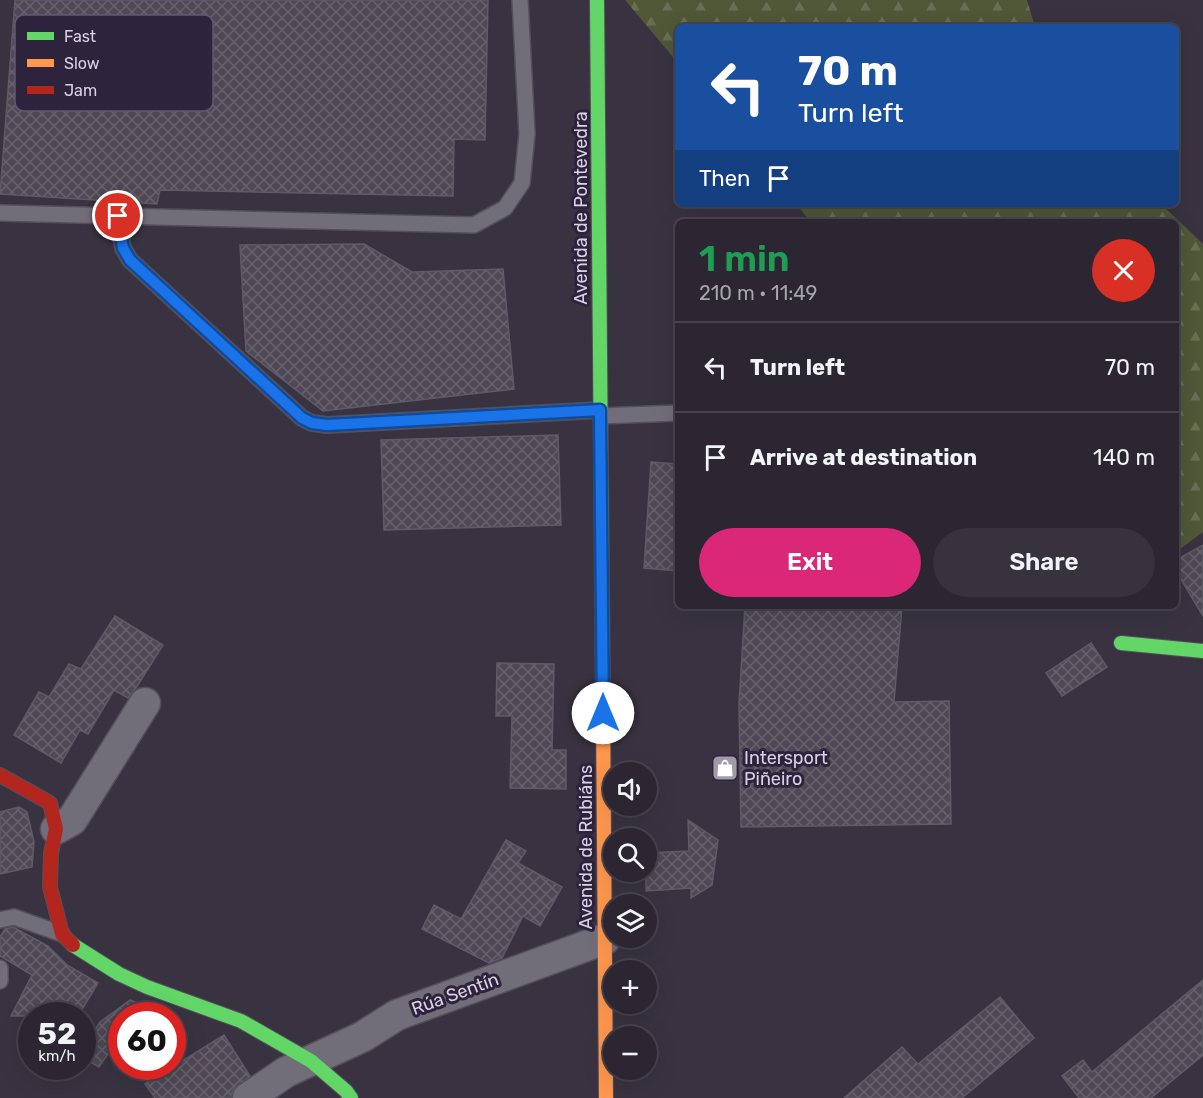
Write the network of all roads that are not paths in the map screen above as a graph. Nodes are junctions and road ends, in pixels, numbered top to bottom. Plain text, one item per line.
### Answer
1 (520, 0) edge
2 (597, 0) edge
3 (0, 213) edge
4 (118, 216) junction
5 (600, 413) junction
6 (675, 413) edge
7 (1121, 643) dead end
8 (1203, 651) edge
9 (145, 703) dead end
10 (0, 775) edge
11 (56, 829) junction
12 (605, 894) edge
13 (0, 920) edge
14 (62, 934) junction
15 (603, 940) edge
16 (605, 948) edge
17 (0, 968) edge
18 (0, 981) edge
19 (311, 1061) junction
20 (248, 1098) edge
21 (351, 1098) edge
22 (606, 1098) edge

1 - 4 lane
2 - 5 main road, Avenida de Pontevedra
3 - 4 lane
4 - 5 lane
5 - 6 lane
5 - 12 main road, Avenida de Rubiáns
7 - 8 main road
9 - 11 street
10 - 11 main road
11 - 14 main road
13 - 14 lane
14 - 19 main road
15 - 19 street, Rúa Sentín
16 - 22 main road, Avenida de Rubiáns
17 - 18 lane
19 - 20 street, Rúa Sentín
19 - 21 main road

